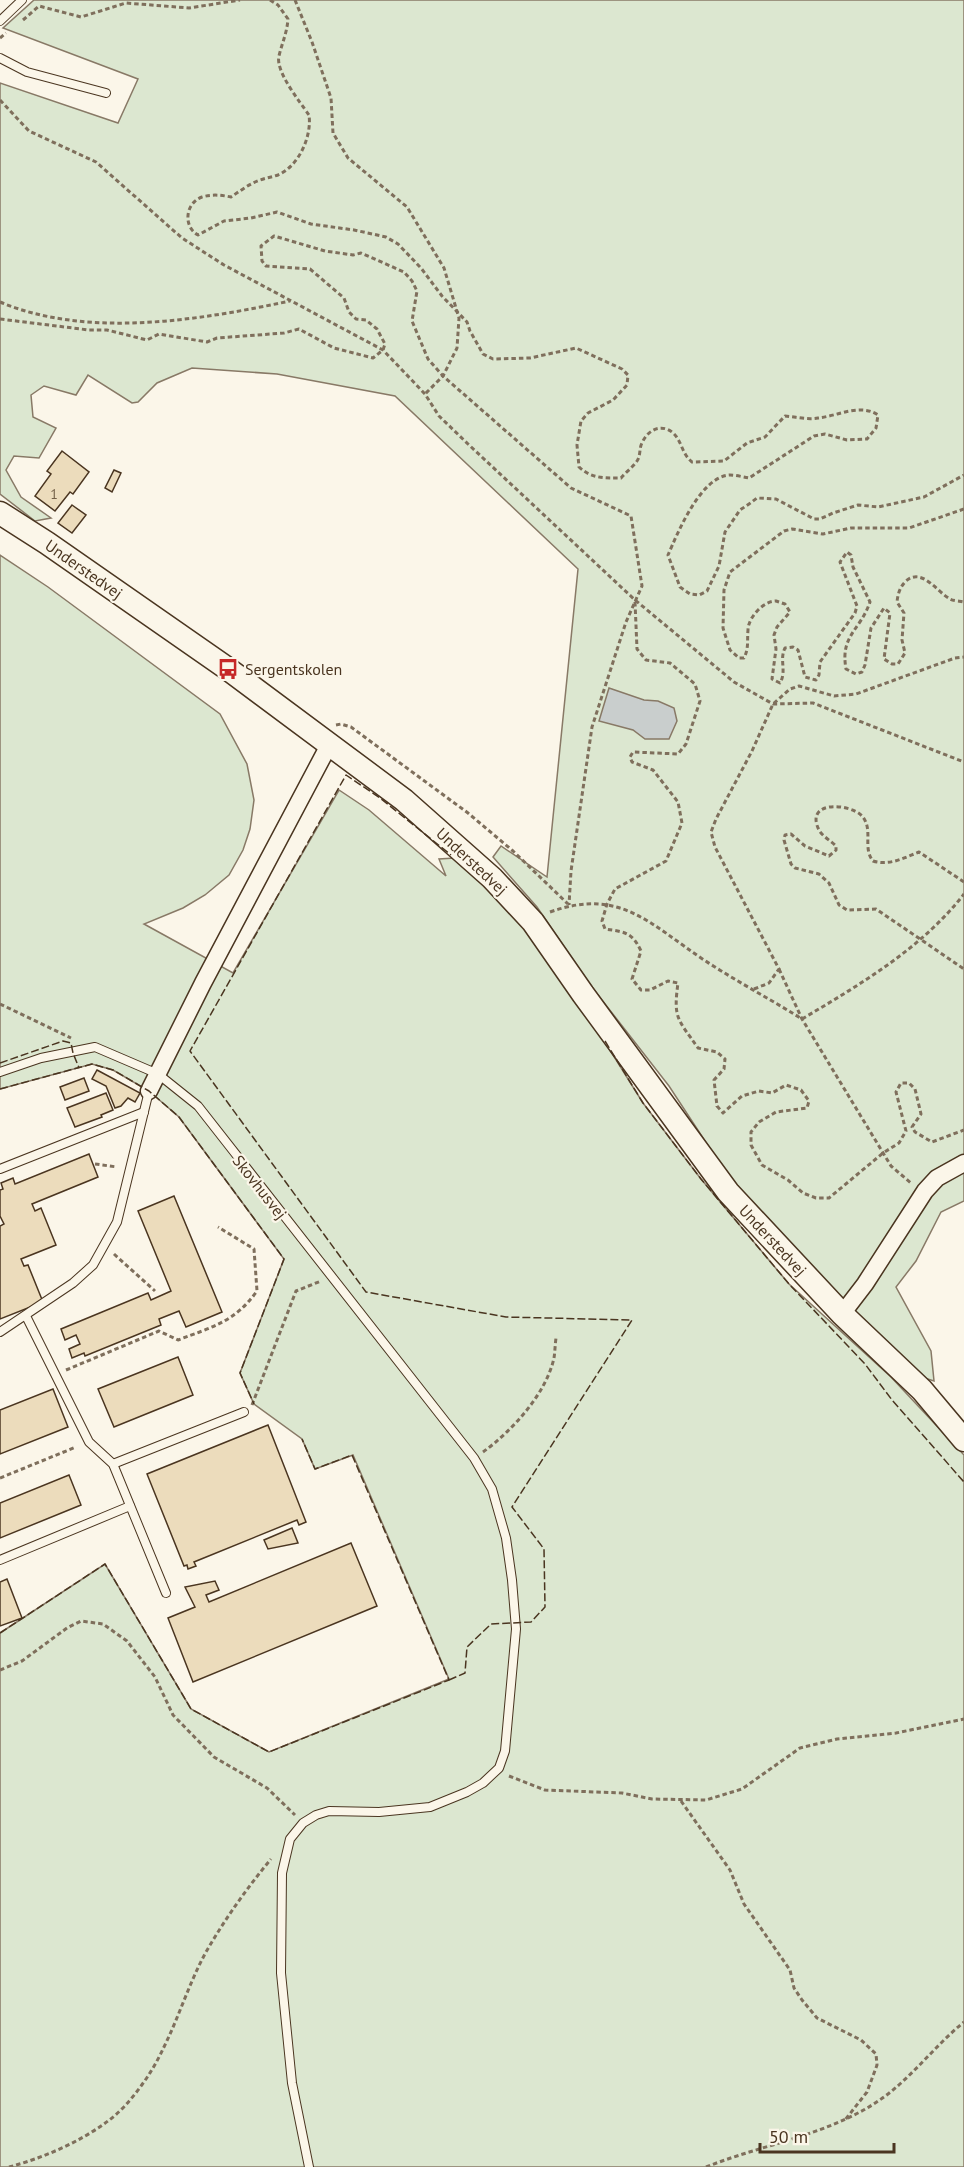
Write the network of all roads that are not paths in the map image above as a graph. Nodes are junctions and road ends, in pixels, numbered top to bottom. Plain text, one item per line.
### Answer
1 (22, 0) edge
2 (0, 21) edge
3 (0, 58) edge
4 (106, 93) dead end
5 (0, 513) edge
6 (320, 739) junction
7 (0, 1072) edge
8 (158, 1074) junction
9 (149, 1091) joint
10 (144, 1112) junction
11 (964, 1163) edge
12 (0, 1168) edge
13 (842, 1314) junction
14 (26, 1316) junction
15 (0, 1332) edge
16 (244, 1412) dead end
17 (964, 1440) edge
18 (113, 1464) junction
19 (130, 1506) junction
20 (0, 1560) edge
21 (166, 1593) dead end
22 (309, 2167) edge

1 - 2 lane
3 - 4 lane
5 - 6 street, Understedvej
6 - 8 street
6 - 13 street, Understedvej
7 - 8 lane, Skovhusvej
8 - 9 street
8 - 22 lane, Skovhusvej
9 - 10 lane
10 - 12 lane
10 - 14 lane
11 - 13 street
13 - 17 street, Understedvej
14 - 15 lane
14 - 18 lane
16 - 18 lane
18 - 19 lane
19 - 20 lane
19 - 21 lane

